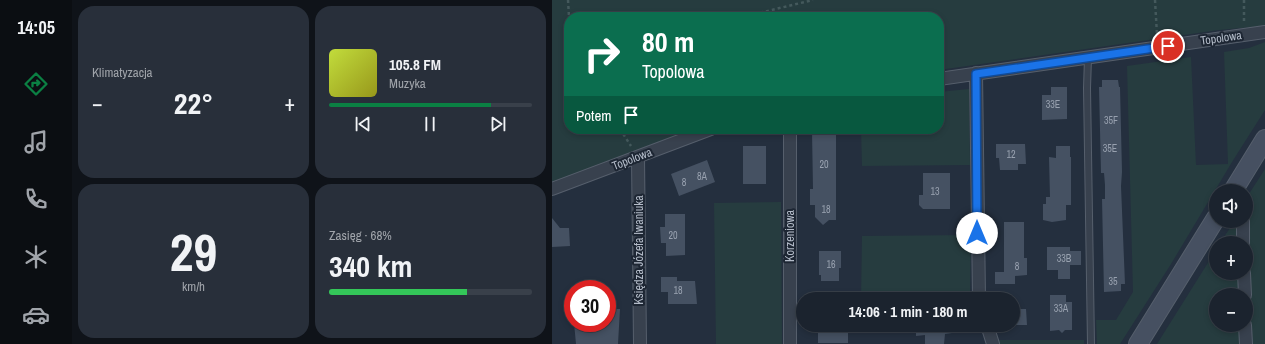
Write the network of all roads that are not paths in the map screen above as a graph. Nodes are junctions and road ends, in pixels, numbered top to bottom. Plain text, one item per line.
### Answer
1 (1265, 32) edge
2 (1088, 58) junction
3 (976, 74) junction
4 (944, 78) edge
5 (698, 134) edge
6 (790, 134) edge
7 (1265, 139) edge
8 (638, 157) junction
9 (1240, 184) edge
10 (552, 189) edge
11 (1210, 228) edge
12 (979, 292) edge
13 (989, 332) edge
14 (1245, 332) edge
15 (640, 344) edge
16 (790, 344) edge
17 (992, 344) edge
18 (1091, 344) edge
19 (1138, 344) edge
20 (1246, 344) edge

1 - 2 street, Topolowa
2 - 3 street, Topolowa
2 - 18 lane
3 - 4 street, Topolowa
3 - 12 street
5 - 8 street, Topolowa
6 - 16 street, Korzeniowa
7 - 9 main road
8 - 10 street, Topolowa
8 - 15 street, Księdza Józefa Iwaniuka
11 - 19 main road
13 - 17 street
14 - 20 street

